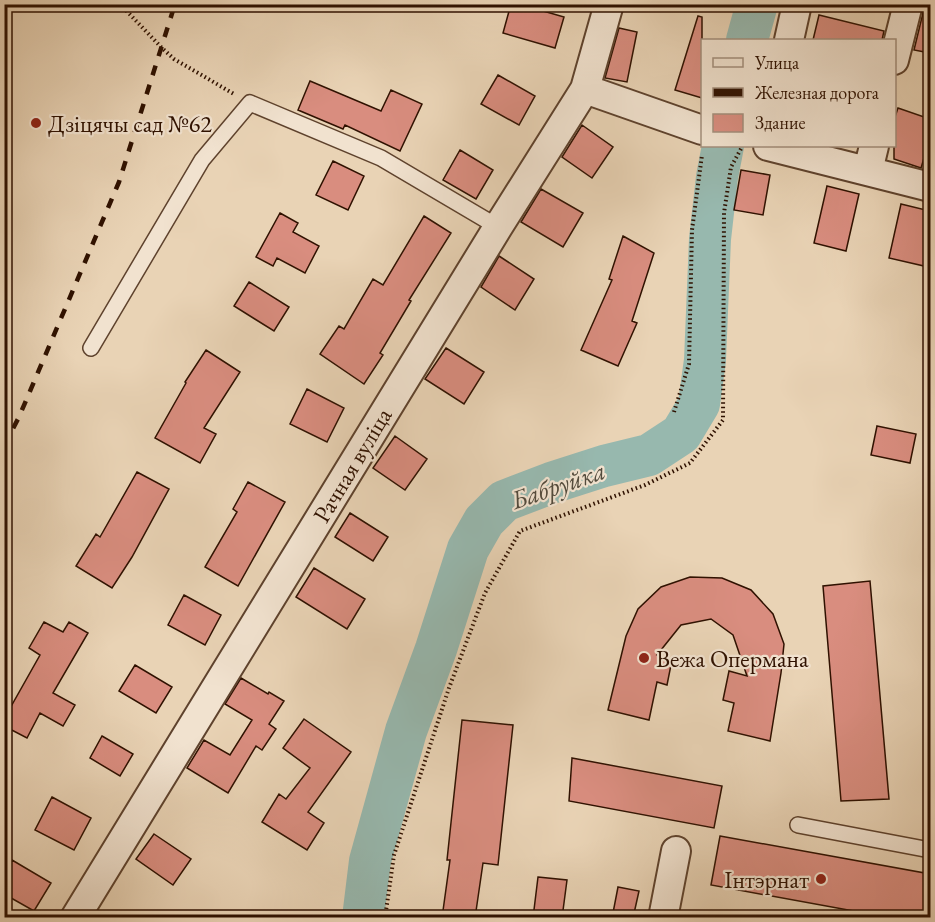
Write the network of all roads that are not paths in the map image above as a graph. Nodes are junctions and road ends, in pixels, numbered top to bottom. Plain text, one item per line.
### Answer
1 (609, 4) edge
2 (797, 4) edge
3 (908, 4) edge
4 (789, 39) edge
5 (896, 52) edge
6 (585, 89) junction
7 (701, 130) edge
8 (777, 147) edge
9 (871, 158) edge
10 (930, 187) edge
11 (498, 227) junction
12 (92, 348) dead end
13 (798, 825) dead end
14 (930, 850) edge
15 (676, 851) dead end
16 (75, 918) edge
17 (663, 918) edge

1 - 6 street, Рачная вуліца
2 - 4 street
3 - 5 street
6 - 7 street
6 - 11 street, Рачная вуліца
8 - 9 street
9 - 10 street
11 - 12 lane
11 - 16 street, Рачная вуліца
13 - 14 lane
15 - 17 street

